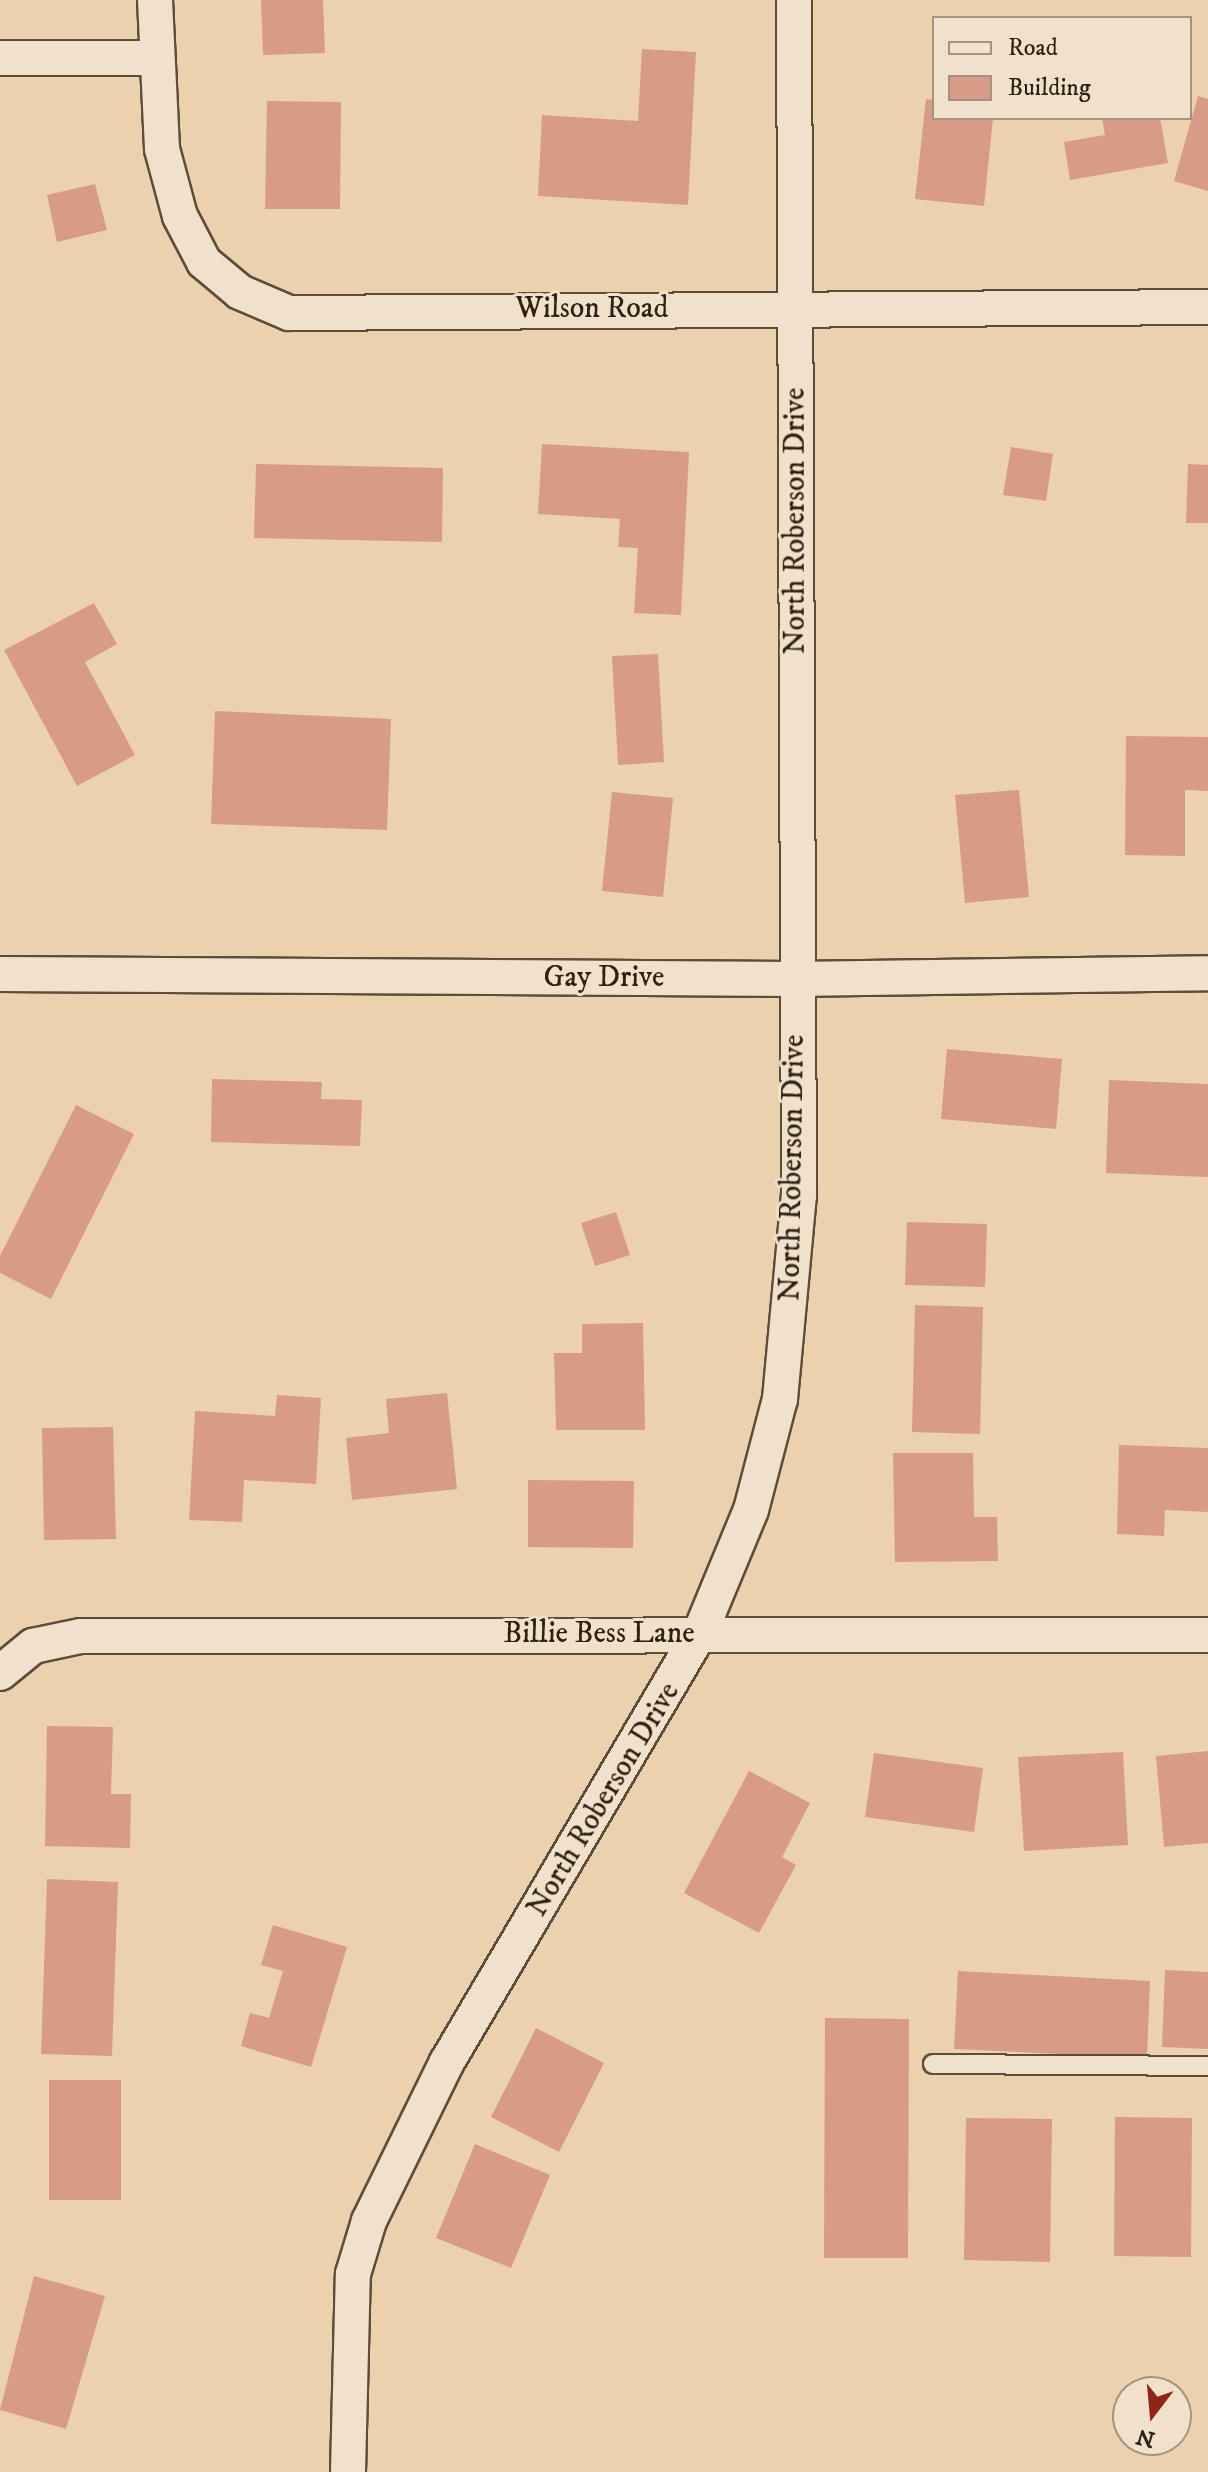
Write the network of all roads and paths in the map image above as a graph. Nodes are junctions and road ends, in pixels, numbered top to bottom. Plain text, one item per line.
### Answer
1 (155, 0) edge
2 (794, 0) edge
3 (0, 58) edge
4 (155, 58) junction
5 (1208, 307) edge
6 (798, 309) junction
7 (1208, 973) edge
8 (0, 974) edge
9 (794, 979) junction
10 (700, 1633) junction
11 (1208, 1635) edge
12 (0, 1673) edge
13 (933, 2064) dead end
14 (1208, 2066) edge
15 (348, 2472) edge

1 - 4 street, Wilson Road
2 - 6 street, North Roberson Drive
3 - 4 street
4 - 6 street, Wilson Road
5 - 6 street, Wilson Road
6 - 9 street, North Roberson Drive
7 - 9 street, Gay Drive
8 - 9 street, Gay Drive
9 - 10 street, North Roberson Drive
10 - 11 street, Billie Bess Lane
10 - 12 street, Billie Bess Lane
10 - 15 street, North Roberson Drive
13 - 14 lane

